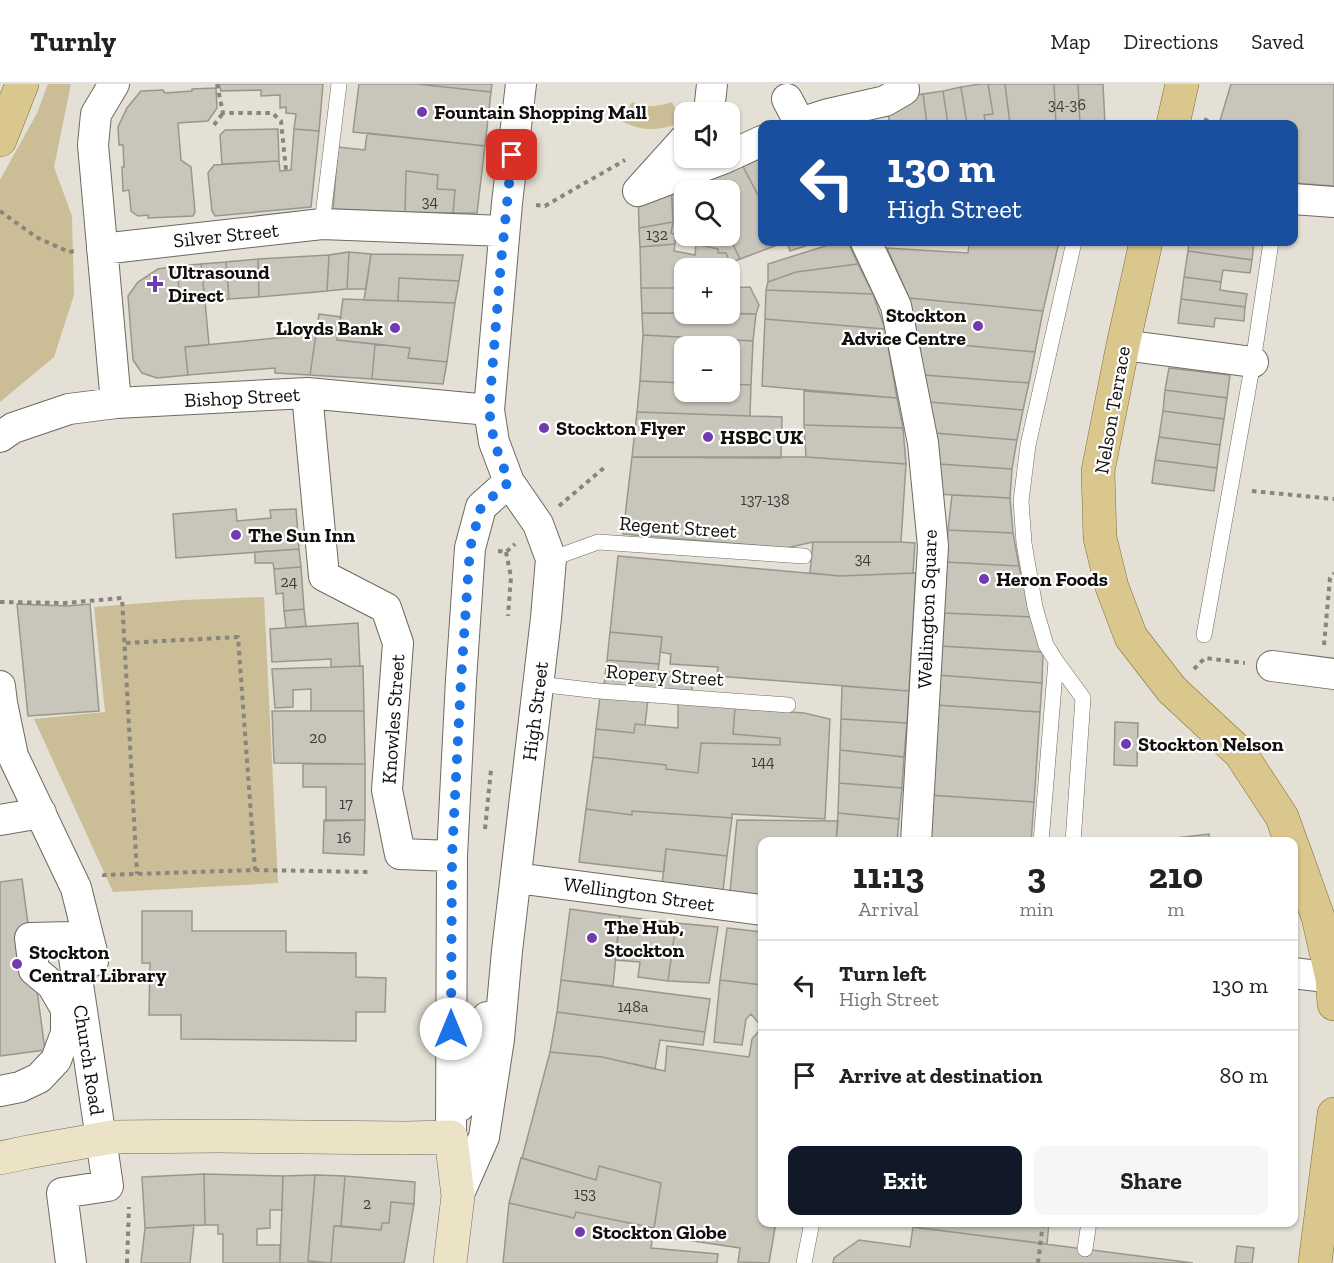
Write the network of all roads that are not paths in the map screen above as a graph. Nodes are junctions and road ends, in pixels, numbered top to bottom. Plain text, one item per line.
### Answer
1 (22, 84) edge
2 (114, 84) edge
3 (339, 84) edge
4 (521, 84) edge
5 (712, 84) edge
6 (903, 84) edge
7 (1182, 84) edge
8 (710, 102) edge
9 (796, 118) edge
10 (1174, 120) edge
11 (3, 128) edge
12 (758, 143) edge
13 (674, 151) edge
14 (740, 151) edge
15 (698, 168) edge
16 (1298, 199) edge
17 (1334, 202) edge
18 (506, 217) junction
19 (322, 224) junction
20 (868, 246) edge
21 (1073, 246) edge
22 (1145, 246) edge
23 (1270, 246) edge
24 (102, 249) junction
25 (1123, 345) junction
26 (1254, 362) junction
27 (307, 393) junction
28 (116, 403) junction
29 (489, 410) junction
30 (0, 437) edge
31 (509, 482) junction
32 (804, 556) dead end
33 (551, 559) junction
34 (1204, 635) dead end
35 (1056, 661) junction
36 (1272, 666) road end
37 (1328, 673) edge
38 (538, 684) junction
39 (0, 686) edge
40 (788, 705) dead end
41 (41, 813) junction
42 (0, 820) edge
43 (916, 837) edge
44 (1041, 837) edge
45 (1073, 837) edge
46 (1289, 837) edge
47 (452, 856) junction
48 (1298, 861) edge
49 (516, 878) junction
50 (758, 909) edge
51 (507, 951) junction
52 (1298, 974) edge
53 (1333, 987) edge
54 (0, 1091) edge
55 (1334, 1114) edge
56 (451, 1137) junction
57 (106, 1138) junction
58 (0, 1158) edge
59 (458, 1196) junction
60 (811, 1227) edge
61 (1088, 1227) edge
62 (1086, 1249) dead end
63 (71, 1263) edge
64 (450, 1263) edge
65 (804, 1263) edge
66 (1315, 1263) edge

1 - 11 main road
2 - 24 street
3 - 19 lane
4 - 18 street, High Street
5 - 8 street
6 - 9 street
7 - 10 main road
12 - 14 street
13 - 15 street
16 - 17 street
18 - 19 street, Silver Street
18 - 29 street, High Street
19 - 24 street, Silver Street
20 - 43 street, Wellington Square
21 - 35 lane
22 - 25 main road, Nelson Terrace
23 - 26 lane
24 - 28 street
25 - 26 street
25 - 46 main road, Nelson Terrace
26 - 34 lane
27 - 28 street, Bishop Street
27 - 29 street, Bishop Street
27 - 47 street, Knowles Street
28 - 30 street, Bishop Street
29 - 31 street, High Street
31 - 33 street, High Street
31 - 47 street, High Street
32 - 33 lane, Regent Street
33 - 38 street, High Street
35 - 44 lane
35 - 45 lane
36 - 37 street
38 - 40 lane, Ropery Street
38 - 49 street, High Street
39 - 41 street
41 - 42 street
41 - 57 street
47 - 56 street, High Street
48 - 53 main road
49 - 50 street, Wellington Street
49 - 51 street, High Street
51 - 56 street, High Street
51 - 59 street, High Street
52 - 53 street
54 - 57 street, Church Road
55 - 66 main road
56 - 57 street, Church Road
56 - 59 street, High Street
57 - 58 street, Church Road
57 - 63 street, Church Road
59 - 64 street, High Street
60 - 65 lane
61 - 62 lane

